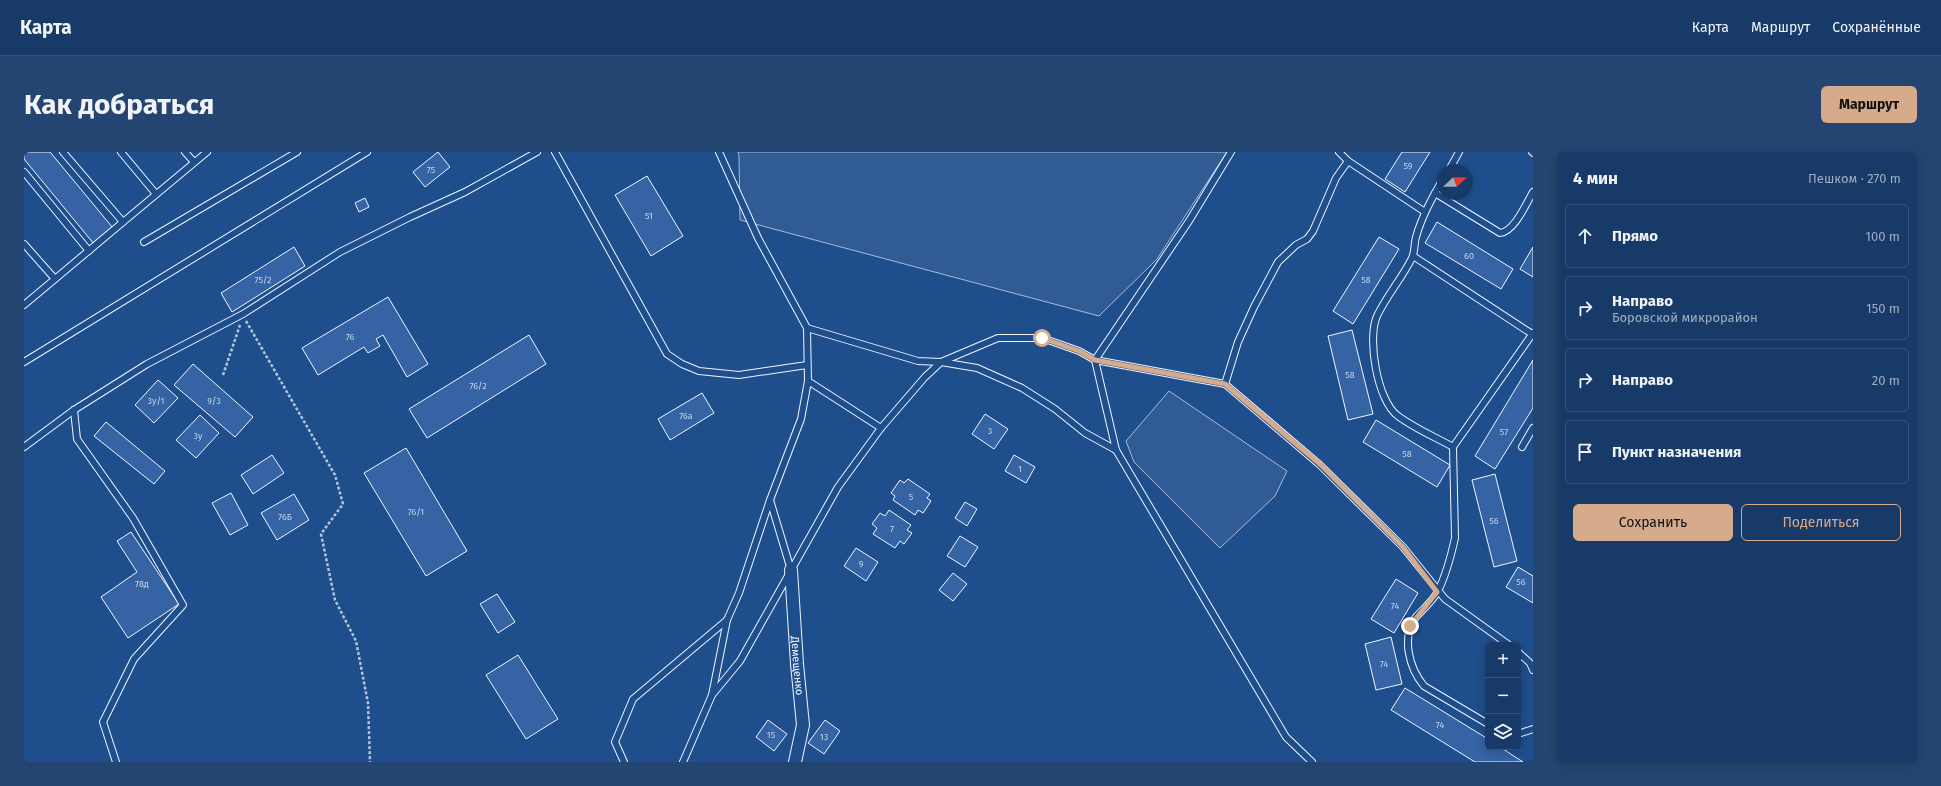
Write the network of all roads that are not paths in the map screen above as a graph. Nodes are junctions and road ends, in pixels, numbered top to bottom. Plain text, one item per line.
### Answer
1 (63, 152) edge
2 (121, 152) edge
3 (185, 152) edge
4 (207, 152) edge
5 (297, 152) edge
6 (366, 152) edge
7 (537, 152) edge
8 (555, 152) edge
9 (719, 152) edge
10 (1231, 152) edge
11 (1339, 152) edge
12 (1460, 152) edge
13 (357, 154) edge
14 (1348, 161) junction
15 (194, 162) junction
16 (1453, 164) edge
17 (24, 172) edge
18 (1437, 190) edge
19 (1533, 192) edge
20 (1435, 193) junction
21 (156, 194) junction
22 (1425, 212) junction
23 (123, 222) junction
24 (144, 242) dead end
25 (24, 244) edge
26 (89, 251) junction
27 (1413, 256) junction
28 (55, 279) junction
29 (24, 305) edge
30 (808, 328) junction
31 (1533, 333) edge
32 (1095, 360) junction
33 (24, 362) edge
34 (941, 362) junction
35 (807, 365) junction
36 (808, 381) junction
37 (1225, 384) junction
38 (74, 410) junction
39 (881, 428) junction
40 (1532, 433) edge
41 (24, 447) edge
42 (1453, 447) junction
43 (1522, 447) dead end
44 (1116, 450) junction
45 (770, 500) junction
46 (791, 570) junction
47 (1437, 592) junction
48 (727, 620) junction
49 (1504, 642) edge
50 (1521, 655) edge
51 (1533, 670) edge
52 (712, 695) junction
53 (1485, 722) edge
54 (1533, 729) edge
55 (1521, 733) edge
56 (116, 762) edge
57 (624, 762) edge
58 (683, 762) edge
59 (795, 762) edge
60 (1312, 762) edge

1 - 23 lane
2 - 21 lane
3 - 15 lane
4 - 15 lane
5 - 24 lane
6 - 13 lane
7 - 38 lane
8 - 35 lane
9 - 30 lane
10 - 32 lane
11 - 14 lane
12 - 16 lane
13 - 33 lane
14 - 22 lane
14 - 37 lane
15 - 21 lane
17 - 26 lane
18 - 20 lane
19 - 20 lane
20 - 22 lane
21 - 23 lane
22 - 27 lane
23 - 26 lane
25 - 28 lane
26 - 28 lane
27 - 31 lane
27 - 42 lane
28 - 29 lane
30 - 34 lane
30 - 35 lane
31 - 42 lane
32 - 34 lane
32 - 37 lane
32 - 44 lane
34 - 39 lane
34 - 44 lane
35 - 36 lane
36 - 39 lane
36 - 45 lane
37 - 47 lane
38 - 41 lane
38 - 56 lane
39 - 46 lane
40 - 43 lane
42 - 47 lane
44 - 60 lane
45 - 46 lane
45 - 48 lane
46 - 52 lane
46 - 59 street, Демещенко
47 - 49 lane
47 - 53 lane
48 - 52 lane
48 - 57 lane
50 - 51 lane
52 - 58 lane
54 - 55 lane

